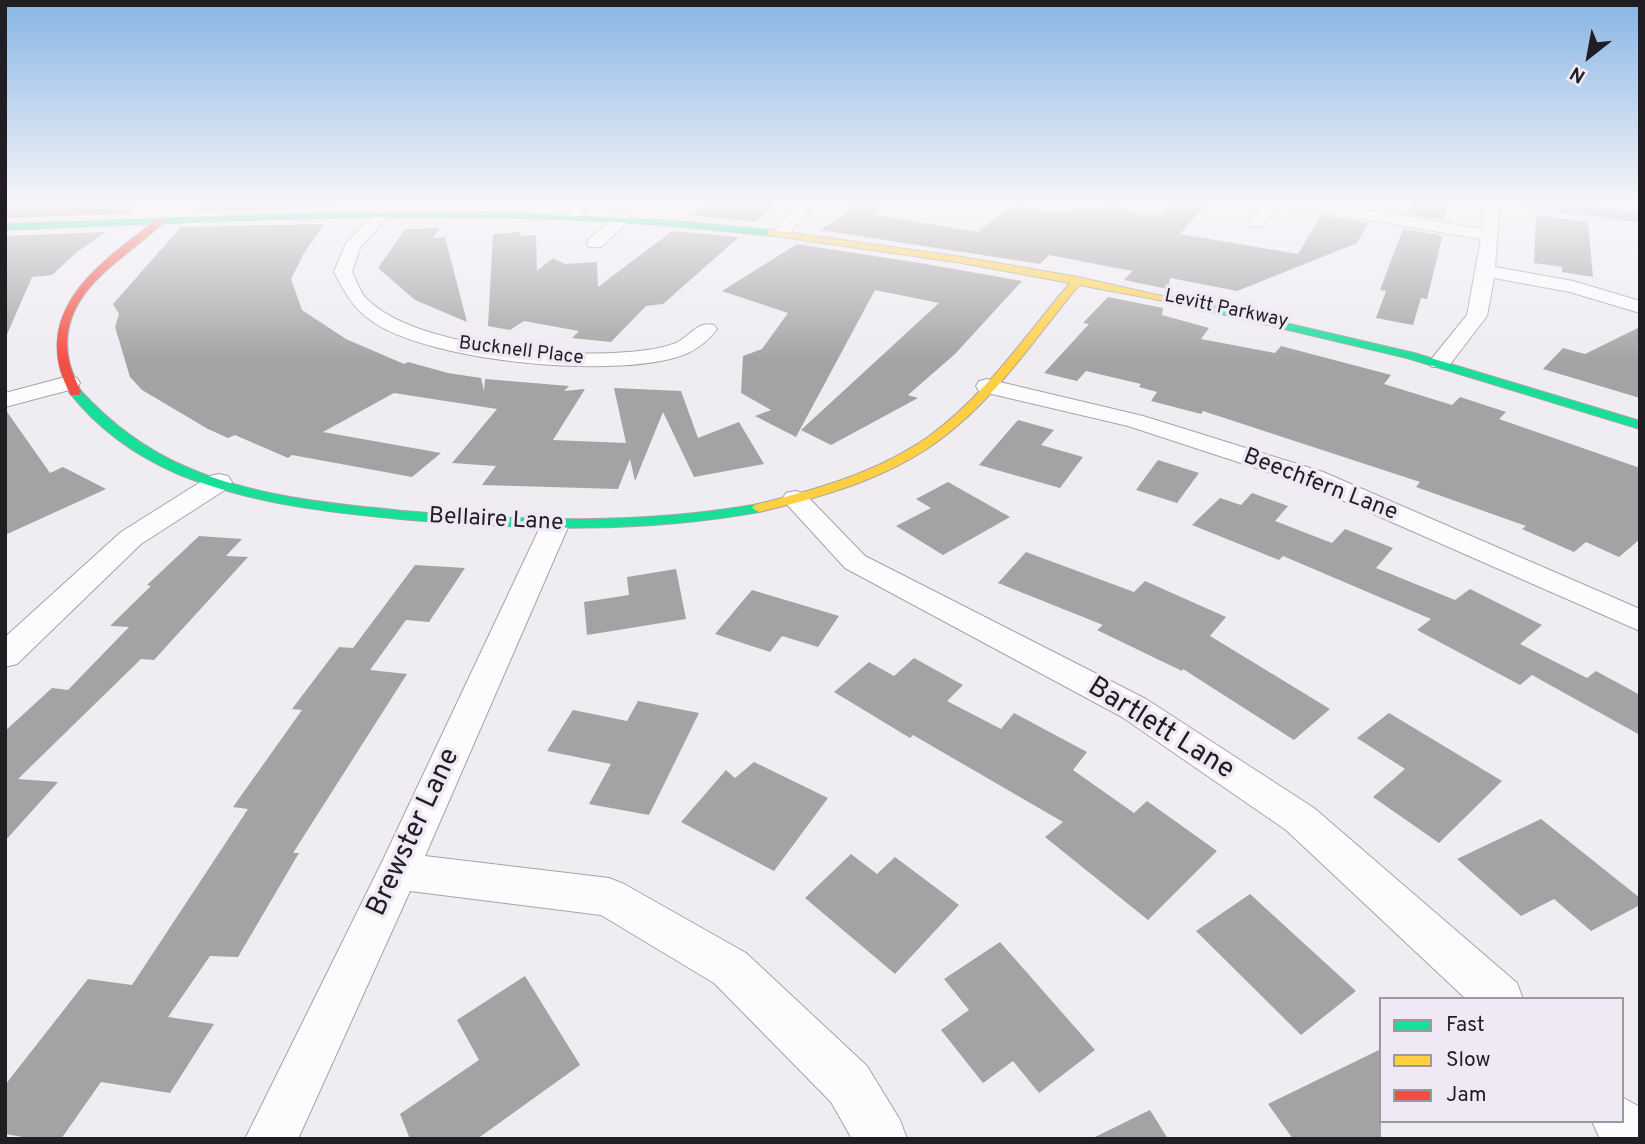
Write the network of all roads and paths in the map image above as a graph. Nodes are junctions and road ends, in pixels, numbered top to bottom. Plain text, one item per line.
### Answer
1 (121, 254) edge
2 (349, 254) edge
3 (920, 254) edge
4 (1487, 254) edge
5 (1486, 271) junction
6 (1078, 280) junction
7 (1640, 307) edge
8 (708, 329) dead end
9 (1440, 362) junction
10 (69, 383) junction
11 (988, 386) junction
12 (5, 400) edge
13 (1640, 425) edge
14 (219, 482) junction
15 (795, 499) junction
16 (555, 525) junction
17 (1640, 621) edge
18 (5, 656) edge
19 (398, 871) junction
20 (1498, 997) edge
21 (1620, 1123) edge
22 (271, 1139) edge
23 (881, 1139) edge
24 (1634, 1139) edge

1 - 10 street, Bellaire Lane
2 - 8 street, Bucknell Place
3 - 6 street, Levitt Parkway
4 - 5 street
5 - 7 street
5 - 9 street
6 - 9 street, Levitt Parkway
6 - 11 street, Bellaire Lane
9 - 13 street, Levitt Parkway
10 - 12 street
10 - 14 street, Bellaire Lane
11 - 15 street, Bellaire Lane
11 - 17 street, Beechfern Lane
14 - 16 street, Bellaire Lane
14 - 18 street
15 - 16 street, Bellaire Lane
15 - 20 street, Bartlett Lane
16 - 19 street, Brewster Lane
19 - 22 street, Brewster Lane
19 - 23 street
21 - 24 street

